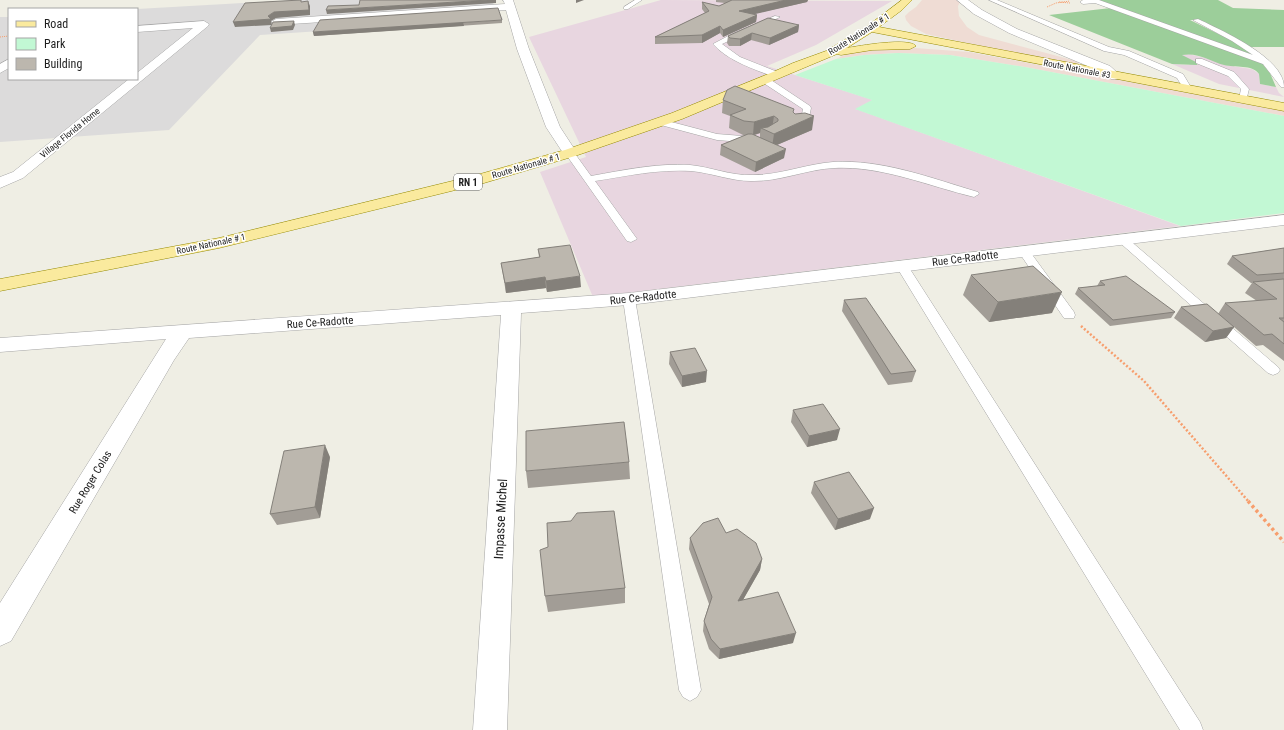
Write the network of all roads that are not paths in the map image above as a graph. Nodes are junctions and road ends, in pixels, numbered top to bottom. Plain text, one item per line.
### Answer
1 (639, 0) edge
2 (962, 0) edge
3 (992, 0) edge
4 (1083, 2) dead end
5 (509, 3) edge
6 (626, 8) dead end
7 (904, 13) edge
8 (777, 17) dead end
9 (1196, 20) dead end
10 (276, 22) edge
11 (138, 29) edge
12 (870, 29) junction
13 (961, 47) junction
14 (830, 54) junction
15 (1199, 61) dead end
16 (1268, 63) junction
17 (1115, 76) junction
18 (771, 77) junction
19 (138, 78) edge
20 (136, 80) edge
21 (1284, 85) edge
22 (1188, 89) junction
23 (1243, 100) junction
24 (1284, 107) edge
25 (660, 122) junction
26 (796, 124) edge
27 (766, 136) edge
28 (570, 153) junction
29 (588, 179) junction
30 (0, 183) edge
31 (974, 194) dead end
32 (1284, 220) edge
33 (631, 239) dead end
34 (1122, 240) junction
35 (1024, 251) junction
36 (902, 266) junction
37 (0, 285) edge
38 (629, 299) junction
39 (511, 308) junction
40 (1069, 315) road end
41 (182, 333) junction
42 (0, 345) edge
43 (1273, 370) dead end
44 (0, 631) edge
45 (690, 690) dead end
46 (490, 730) edge
47 (1192, 730) edge

1 - 6 lane
2 - 17 street
3 - 22 lane
4 - 16 lane
5 - 10 street
5 - 28 street
7 - 12 main road, Route Nationale # 1 / RN 1
7 - 13 main road
8 - 18 lane
9 - 16 lane
11 - 19 street, Village Florida Home
12 - 13 main road, Route Nationale #3
12 - 14 main road, Route Nationale # 1 / RN 1
13 - 14 main road
13 - 17 main road, Route Nationale #3
14 - 18 main road, Route Nationale # 1 / RN 1
15 - 23 lane
16 - 21 lane
17 - 22 main road, Route Nationale #3
18 - 25 main road, Route Nationale # 1 / RN 1
18 - 26 lane
20 - 30 street, Village Florida Home
22 - 23 main road, Route Nationale #3
23 - 24 main road, Route Nationale #3
25 - 27 lane
25 - 28 main road, Route Nationale # 1 / RN 1
28 - 29 lane
28 - 37 main road, Route Nationale # 1 / RN 1
29 - 31 lane
29 - 33 lane
32 - 34 street, Rue Ce-Radotte
34 - 35 street, Rue Ce-Radotte
34 - 43 lane
35 - 36 street, Rue Ce-Radotte
35 - 40 lane
36 - 38 street, Rue Ce-Radotte
36 - 47 lane
38 - 39 street, Rue Ce-Radotte
38 - 45 lane
39 - 41 street, Rue Ce-Radotte
39 - 46 street, Impasse Michel
41 - 42 street, Rue Ce-Radotte
41 - 44 street, Rue Roger Colas

